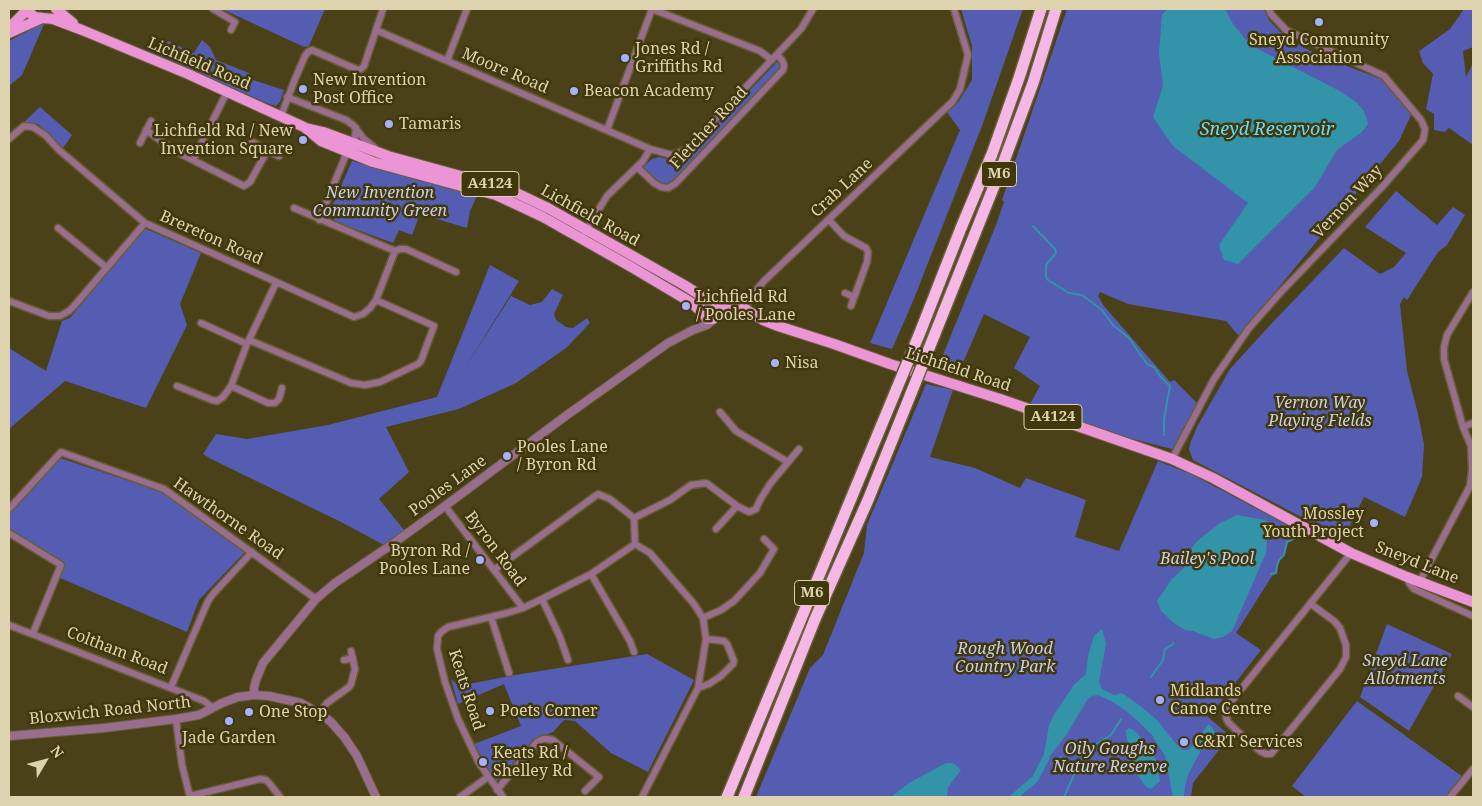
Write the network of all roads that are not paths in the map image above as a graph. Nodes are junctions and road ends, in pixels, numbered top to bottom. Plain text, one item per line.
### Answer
1 (28, 9) edge
2 (55, 9) edge
3 (213, 9) edge
4 (383, 9) edge
5 (467, 9) edge
6 (652, 9) edge
7 (814, 9) edge
8 (954, 9) edge
9 (1041, 9) edge
10 (1056, 9) edge
11 (1269, 9) edge
12 (42, 18) junction
13 (9, 28) edge
14 (82, 30) junction
15 (231, 30) dead end
16 (376, 30) junction
17 (9, 33) edge
18 (774, 57) junction
19 (447, 61) junction
20 (227, 92) junction
21 (287, 97) junction
22 (281, 116) junction
23 (151, 121) dead end
24 (356, 128) junction
25 (146, 130) junction
26 (607, 130) junction
27 (9, 139) edge
28 (252, 142) dead end
29 (140, 143) dead end
30 (350, 148) junction
31 (650, 148) junction
32 (267, 151) junction
33 (279, 156) dead end
34 (388, 156) junction
35 (193, 160) junction
36 (637, 167) junction
37 (294, 208) dead end
38 (319, 220) junction
39 (829, 220) junction
40 (145, 223) junction
41 (58, 228) dead end
42 (584, 234) junction
43 (395, 251) junction
44 (107, 268) junction
45 (456, 272) dead end
46 (276, 283) junction
47 (1473, 292) edge
48 (845, 293) dead end
49 (854, 297) junction
50 (376, 300) junction
51 (9, 301) edge
52 (711, 305) junction
53 (851, 306) dead end
54 (745, 309) junction
55 (703, 314) junction
56 (715, 318) junction
57 (201, 323) dead end
58 (693, 330) junction
59 (248, 342) junction
60 (177, 386) dead end
61 (232, 386) junction
62 (282, 388) dead end
63 (720, 412) dead end
64 (1473, 423) edge
65 (1463, 427) junction
66 (799, 449) dead end
67 (1168, 457) junction
68 (788, 462) junction
69 (445, 506) junction
70 (737, 506) junction
71 (9, 508) edge
72 (634, 518) junction
73 (716, 529) dead end
74 (9, 534) edge
75 (764, 540) dead end
76 (635, 544) junction
77 (252, 552) junction
78 (1352, 553) junction
79 (494, 570) junction
80 (590, 574) junction
81 (1407, 577) junction
82 (1420, 581) junction
83 (316, 599) junction
84 (542, 599) junction
85 (1473, 602) edge
86 (1311, 604) junction
87 (523, 608) junction
88 (1473, 616) edge
89 (491, 617) junction
90 (703, 618) junction
91 (9, 625) edge
92 (33, 633) junction
93 (706, 639) junction
94 (634, 652) dead end
95 (344, 660) dead end
96 (568, 660) dead end
97 (509, 673) dead end
98 (171, 687) junction
99 (698, 688) junction
100 (254, 695) junction
101 (1458, 696) dead end
102 (1473, 707) edge
103 (213, 708) junction
104 (319, 713) junction
105 (176, 720) junction
106 (9, 736) edge
107 (1473, 769) edge
108 (488, 777) junction
109 (497, 790) junction
110 (586, 791) dead end
111 (190, 797) edge
112 (280, 797) edge
113 (376, 797) edge
114 (460, 797) edge
115 (504, 797) edge
116 (642, 797) edge
117 (727, 797) edge
118 (744, 797) edge
119 (1450, 797) edge

1 - 12 main road, Lichfield Road
1 - 13 main road
2 - 12 main road
2 - 14 main road, Lichfield Road / A4124
3 - 15 street
4 - 16 street
5 - 19 street
6 - 18 street
6 - 26 street
7 - 18 street, Fletcher Road
8 - 39 street, Crab Lane
9 - 117 highway, M6, bridge
10 - 118 highway, M6, bridge
11 - 67 street, Vernon Way
12 - 14 main road, Lichfield Road / A4124
12 - 17 main road
14 - 20 main road, Lichfield Road / A4124
16 - 19 street, Moore Road
16 - 21 street
18 - 31 street, Fletcher Road
18 - 36 street, Fletcher Road
19 - 26 street, Moore Road
20 - 22 main road, Lichfield Road / A4124
20 - 35 street
21 - 22 street
21 - 24 street
22 - 30 main road, Lichfield Road / A4124
23 - 25 street
24 - 30 street
24 - 34 street
25 - 29 street
25 - 35 street
26 - 31 street, Moore Road
27 - 40 street, Brereton Road
28 - 32 street
30 - 34 main road, Lichfield Road / A4124
30 - 38 street
30 - 42 main road, Lichfield Road / A4124
31 - 36 street, Fletcher Road
32 - 33 street
32 - 35 street
34 - 42 main road, Lichfield Road / A4124
36 - 42 street, Fletcher Road
37 - 38 street
38 - 43 street
39 - 49 street
39 - 54 street, Crab Lane
40 - 44 street
40 - 46 street, Brereton Road
41 - 44 street
42 - 52 main road, Lichfield Road / A4124
42 - 55 main road, Lichfield Road / A4124
43 - 45 street
43 - 50 street, Brereton Road
44 - 51 street
46 - 50 street, Brereton Road
46 - 59 street
47 - 65 street
48 - 49 street
49 - 53 street
50 - 59 street
52 - 54 main road, Lichfield Road / A4124
52 - 55 main road
52 - 56 main road
54 - 56 main road, A4124
54 - 67 main road, Lichfield Road / A4124
55 - 56 main road, A4124
55 - 58 street, Pooles Lane
56 - 58 street, Pooles Lane
57 - 59 street
58 - 69 street, Pooles Lane
59 - 61 street
60 - 61 street
61 - 62 street
63 - 68 street
64 - 65 street
65 - 82 street
66 - 68 street
67 - 78 main road, Sneyd Lane / A4124
68 - 70 street
69 - 79 street, Byron Road
69 - 83 street, Pooles Lane
70 - 72 street
70 - 73 street
71 - 77 street, Hawthorne Road
72 - 76 street
72 - 79 street
74 - 92 street
75 - 90 street
76 - 80 street, Keats Road
76 - 90 street
77 - 83 street, Hawthorne Road
77 - 98 street
78 - 81 main road, Sneyd Lane / A4124
78 - 86 street
79 - 87 street, Byron Road
80 - 84 street, Keats Road
80 - 94 street
81 - 82 main road, Sneyd Lane / A4124
81 - 88 street
82 - 85 main road, Sneyd Lane / A4124
83 - 100 street, Pooles Lane
84 - 87 street, Keats Road
84 - 96 street
86 - 86 street
87 - 89 street, Keats Road
89 - 97 street
89 - 108 street, Keats Road
90 - 93 street
91 - 92 street, Coltham Road
92 - 98 street, Coltham Road
93 - 99 street
93 - 99 street
95 - 104 street
98 - 103 street, Coltham Road
99 - 116 street
100 - 103 street, Bloxwich Road North
100 - 104 street
101 - 102 street
103 - 105 street, Bloxwich Road North
104 - 113 street
105 - 106 street, Bloxwich Road North
105 - 111 street
107 - 119 street
108 - 109 street
108 - 114 street
109 - 110 street
109 - 115 street
111 - 112 street

